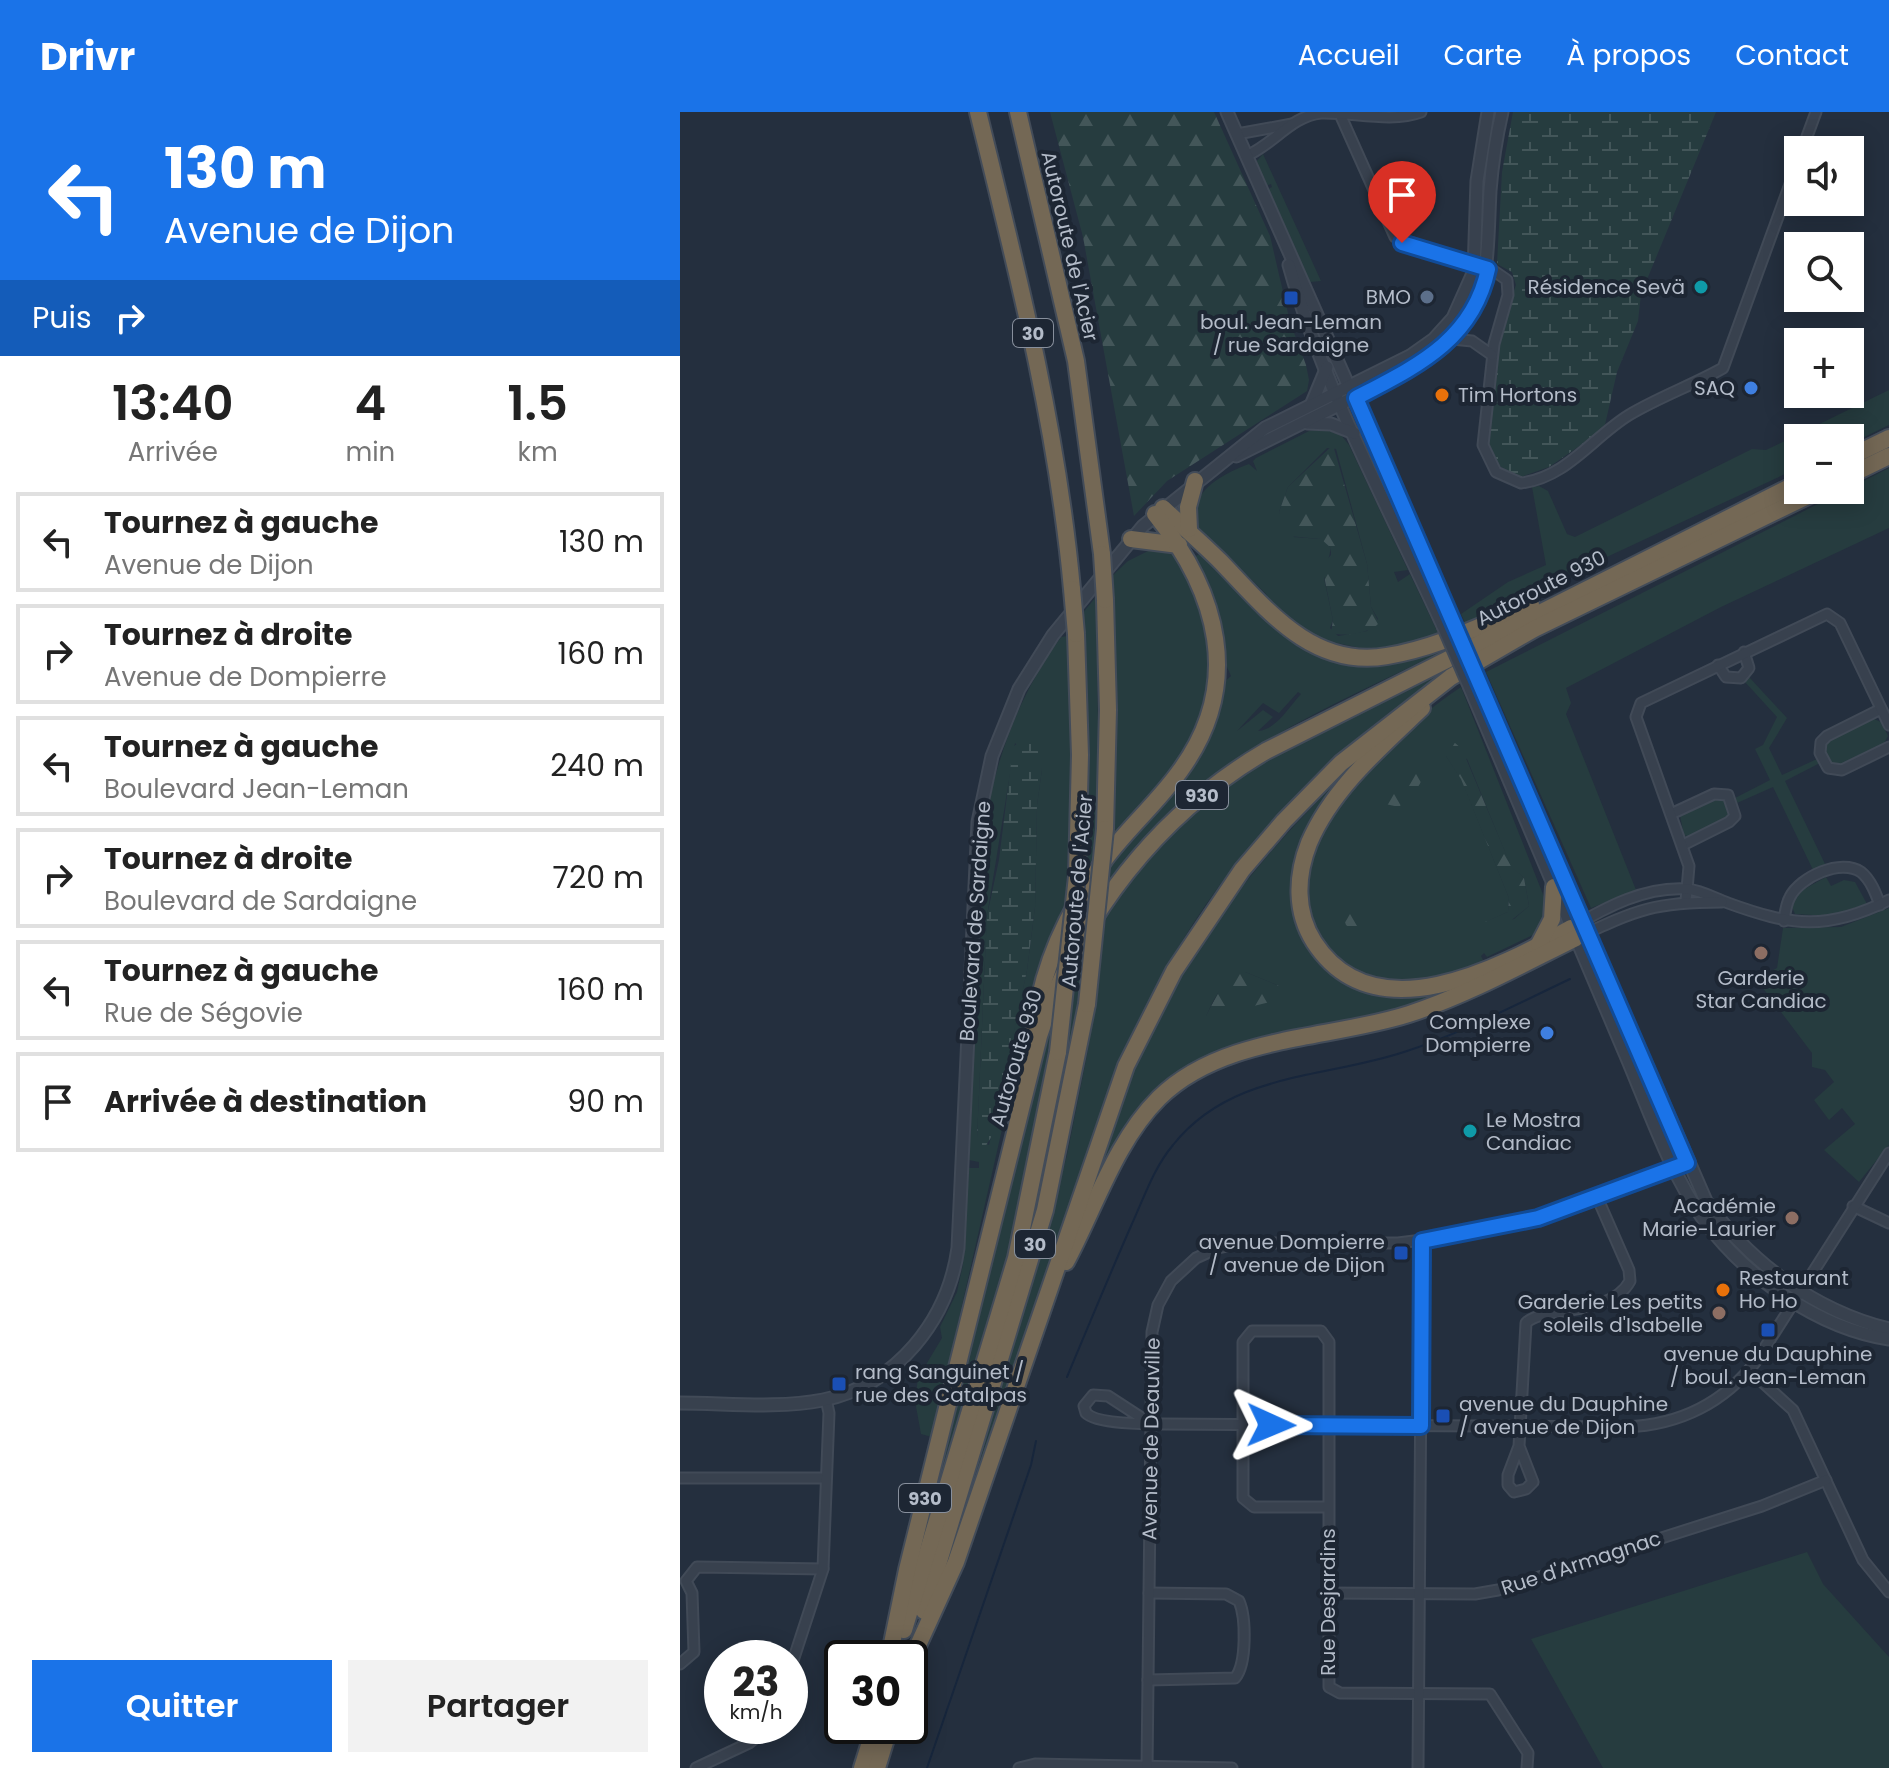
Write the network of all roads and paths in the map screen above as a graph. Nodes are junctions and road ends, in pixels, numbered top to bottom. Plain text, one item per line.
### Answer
1 (978, 112) edge
2 (1018, 112) edge
3 (1227, 112) edge
4 (1340, 112) edge
5 (1421, 112) edge
6 (1488, 112) edge
7 (1502, 112) edge
8 (1816, 112) edge
9 (1292, 124) junction
10 (1237, 134) junction
11 (1807, 136) edge
12 (1246, 156) junction
13 (1784, 200) edge
14 (1282, 241) junction
15 (1474, 264) junction
16 (1488, 269) junction
17 (1452, 339) junction
18 (1492, 355) junction
19 (1327, 367) junction
20 (1351, 386) junction
21 (1337, 392) junction
22 (1356, 398) junction
23 (1312, 403) junction
24 (1342, 405) junction
25 (1307, 423) junction
26 (1354, 433) junction
27 (1889, 438) edge
28 (1864, 450) edge
29 (1889, 456) edge
30 (1217, 464) junction
31 (1864, 468) edge
32 (1195, 481) junction
33 (1784, 490) edge
34 (1791, 504) edge
35 (1159, 511) junction
36 (1189, 529) junction
37 (1131, 539) junction
38 (1179, 545) junction
39 (1636, 562) junction
40 (1448, 622) junction
41 (1744, 652) junction
42 (1718, 665) junction
43 (1459, 672) junction
44 (1475, 685) junction
45 (1881, 709) junction
46 (1889, 725) edge
47 (1889, 747) edge
48 (1671, 814) junction
49 (1683, 845) junction
50 (1554, 887) junction
51 (1689, 890) junction
52 (1686, 901) junction
53 (1725, 902) junction
54 (1884, 903) edge
55 (1784, 921) junction
56 (1580, 930) junction
57 (1539, 944) junction
58 (1031, 1066) junction
59 (1889, 1153) edge
60 (1681, 1164) junction
61 (1597, 1197) junction
62 (1853, 1206) junction
63 (1889, 1223) edge
64 (1422, 1241) junction
65 (1798, 1297) junction
66 (1042, 1305) junction
67 (1889, 1329) edge
68 (1889, 1339) edge
69 (1749, 1370) junction
70 (826, 1399) junction
71 (680, 1403) edge
72 (1151, 1424) junction
73 (1242, 1425) junction
74 (1328, 1426) junction
75 (1421, 1426) junction
76 (1521, 1426) junction
77 (1519, 1446) dead end
78 (680, 1478) edge
79 (826, 1478) junction
80 (1826, 1480) junction
81 (1328, 1507) junction
82 (823, 1569) junction
83 (1889, 1592) edge
84 (1149, 1593) junction
85 (1327, 1593) junction
86 (1420, 1594) junction
87 (800, 1640) edge
88 (893, 1640) edge
89 (901, 1640) edge
90 (916, 1640) edge
91 (920, 1640) edge
92 (680, 1664) edge
93 (1148, 1680) junction
94 (1419, 1692) junction
95 (746, 1744) edge
96 (869, 1744) edge
97 (884, 1744) edge
98 (1147, 1766) edge
99 (696, 1768) edge
100 (862, 1768) edge
101 (877, 1768) edge
102 (1019, 1768) edge
103 (1232, 1768) edge
104 (1418, 1768) edge
105 (1527, 1768) edge

1 - 89 highway, Autoroute de l'Acier / 30, bridge
2 - 90 highway, Autoroute de l'Acier / 30, bridge
3 - 10 street
4 - 5 street
4 - 9 street
4 - 15 street
6 - 15 street, Boulevard de Sardaigne
7 - 16 street, Boulevard de Sardaigne
8 - 11 street
9 - 10 street
9 - 12 street
10 - 12 street
12 - 14 street
13 - 18 street
14 - 19 street
14 - 20 street
15 - 16 street
15 - 20 street, Boulevard de Sardaigne
16 - 17 street, Boulevard de Sardaigne
16 - 18 street
17 - 18 street
17 - 22 street, Boulevard de Sardaigne
19 - 21 street
19 - 23 street
20 - 21 street, Boulevard de Sardaigne
20 - 22 street
21 - 23 street, Boulevard de Sardaigne
21 - 24 street
22 - 24 street, Boulevard de Sardaigne
22 - 40 street
23 - 30 street, Boulevard de Sardaigne
24 - 25 street, Boulevard de Sardaigne
24 - 26 street
25 - 26 street
25 - 30 street, Boulevard de Sardaigne
26 - 40 street
27 - 28 highway
29 - 31 highway
30 - 32 street, Boulevard de Sardaigne
32 - 35 street, Boulevard de Sardaigne
32 - 36 highway
33 - 39 highway, Autoroute 930 / 930
34 - 43 highway, Autoroute 930 / 930
35 - 36 highway
35 - 37 street, Boulevard de Sardaigne
35 - 38 highway
36 - 39 highway
37 - 38 highway
37 - 70 street, Boulevard de Sardaigne
38 - 58 highway
39 - 58 highway, Autoroute 930 / 930
40 - 44 street, bridge
41 - 42 street
41 - 42 street
41 - 45 street
42 - 48 street
43 - 57 highway
43 - 66 highway, Autoroute 930 / 930
44 - 50 street
44 - 56 street
45 - 46 street
45 - 47 street
48 - 49 street
48 - 49 street
49 - 51 street
50 - 56 street
50 - 57 highway
51 - 52 street
51 - 53 street
51 - 56 street
52 - 53 street
52 - 56 street
53 - 55 street
54 - 55 street
54 - 55 street
56 - 57 highway
56 - 60 street
56 - 66 highway
58 - 88 highway, Autoroute 930 / 930
59 - 62 street
60 - 61 street, Avenue de Deauville
60 - 65 street
61 - 64 street, Avenue de Deauville
61 - 76 street
62 - 63 street
62 - 65 street
64 - 72 street, Avenue de Deauville
64 - 75 street
65 - 67 street
65 - 68 street
65 - 69 street
66 - 91 highway, Autoroute 930 / 930
69 - 76 street
69 - 80 street
70 - 71 street
70 - 79 street
72 - 72 street
72 - 73 street
72 - 84 street, Avenue de Deauville
73 - 74 street
73 - 74 street, Rue Desjardins
73 - 81 street
74 - 75 street
74 - 81 street, Rue Desjardins
75 - 76 street
75 - 86 street
76 - 77 street
78 - 79 street
79 - 82 street
80 - 83 street
80 - 86 street, Rue d'Armagnac
81 - 85 street, Rue Desjardins
82 - 87 street
82 - 92 street
84 - 93 street, Avenue de Deauville
84 - 93 street
85 - 86 street, Rue d'Armagnac
85 - 94 street, Rue Desjardins
86 - 94 street
93 - 98 street, Avenue de Deauville
94 - 104 street
94 - 105 street
95 - 99 street
96 - 100 highway
97 - 101 highway
98 - 102 street
98 - 103 street

